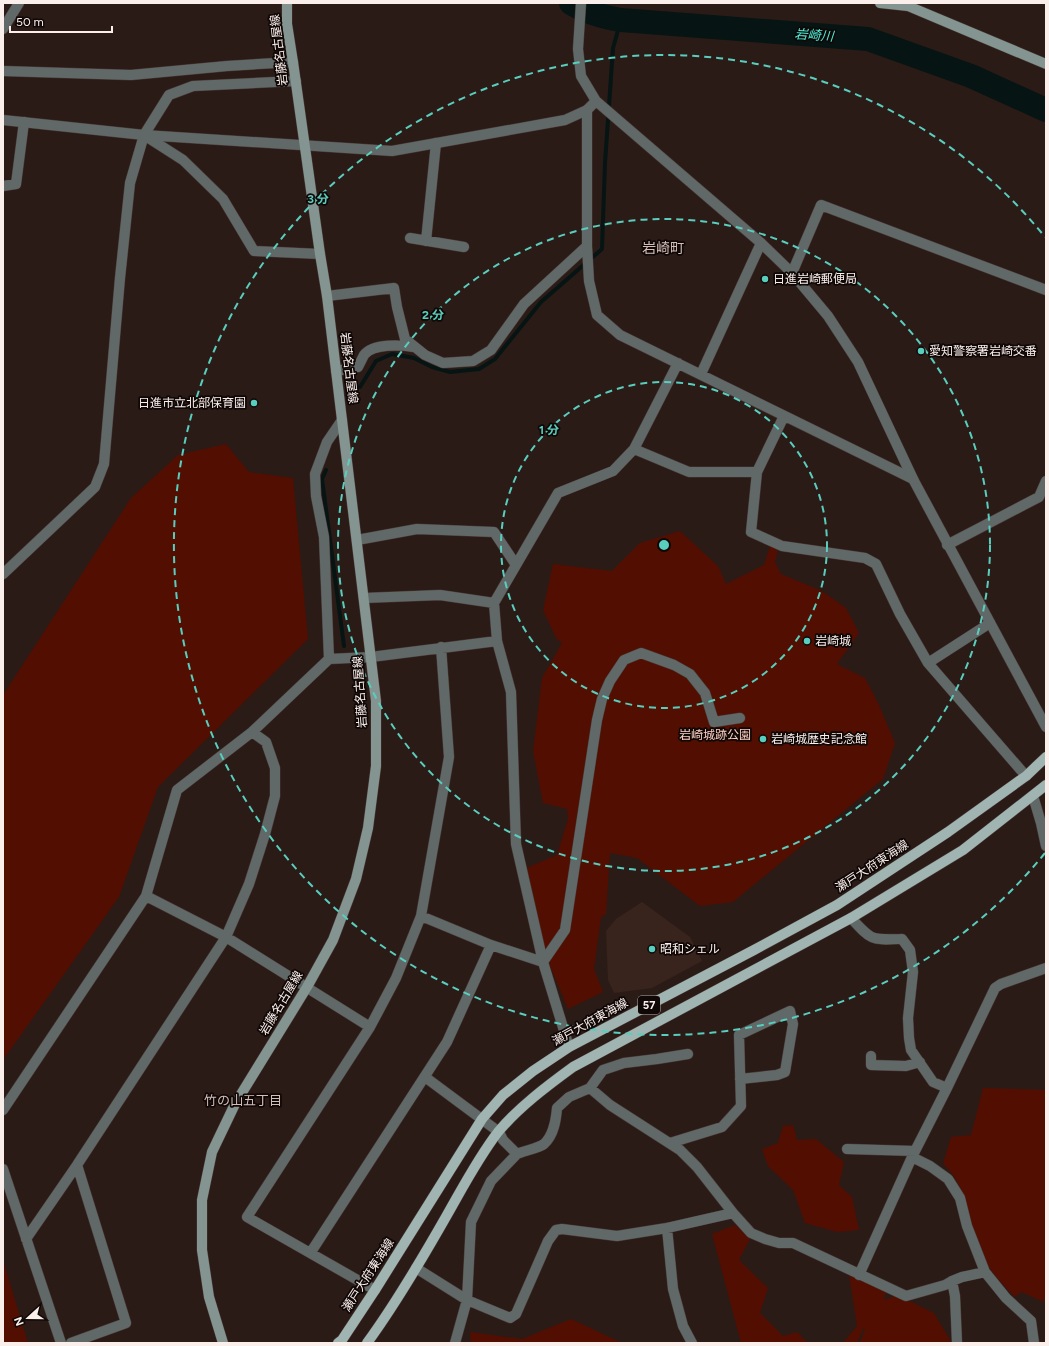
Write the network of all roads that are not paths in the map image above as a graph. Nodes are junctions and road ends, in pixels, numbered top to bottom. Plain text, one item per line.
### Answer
1 (19, 3) edge
2 (287, 3) edge
3 (581, 3) edge
4 (880, 3) edge
5 (3, 30) edge
6 (293, 62) junction
7 (1046, 64) edge
8 (3, 71) edge
9 (296, 81) junction
10 (598, 104) junction
11 (586, 110) junction
12 (3, 120) edge
13 (24, 122) junction
14 (144, 136) junction
15 (436, 143) junction
16 (305, 146) junction
17 (3, 186) edge
18 (410, 238) dead end
19 (426, 241) junction
20 (761, 243) junction
21 (464, 247) dead end
22 (588, 251) junction
23 (320, 254) junction
24 (792, 272) junction
25 (1046, 290) edge
26 (327, 296) junction
27 (415, 347) junction
28 (678, 363) junction
29 (336, 371) junction
30 (701, 374) junction
31 (784, 416) junction
32 (342, 420) junction
33 (634, 448) junction
34 (757, 472) junction
35 (913, 479) junction
36 (1046, 481) edge
37 (357, 540) junction
38 (947, 545) junction
39 (516, 565) junction
40 (3, 574) edge
41 (364, 598) junction
42 (494, 604) junction
43 (990, 623) junction
44 (497, 641) junction
45 (441, 648) junction
46 (371, 657) junction
47 (329, 659) junction
48 (928, 663) junction
49 (740, 718) dead end
50 (1046, 727) edge
51 (252, 732) junction
52 (1046, 757) edge
53 (1026, 776) junction
54 (1046, 785) edge
55 (1033, 796) junction
56 (1046, 846) edge
57 (146, 896) junction
58 (421, 916) junction
59 (851, 918) junction
60 (226, 937) junction
61 (491, 945) junction
62 (543, 962) junction
63 (1046, 968) edge
64 (307, 987) junction
65 (370, 1027) junction
66 (569, 1047) junction
67 (688, 1054) dead end
68 (871, 1056) dead end
69 (920, 1062) junction
70 (425, 1077) junction
71 (740, 1079) junction
72 (590, 1088) junction
73 (947, 1088) junction
74 (3, 1110) edge
75 (482, 1119) junction
76 (499, 1132) junction
77 (670, 1144) junction
78 (847, 1149) dead end
79 (517, 1154) junction
80 (913, 1154) junction
81 (76, 1165) junction
82 (3, 1169) edge
83 (733, 1213) junction
84 (667, 1228) junction
85 (26, 1239) junction
86 (311, 1252) junction
87 (416, 1268) junction
88 (984, 1272) junction
89 (859, 1274) junction
90 (952, 1281) junction
91 (375, 1290) junction
92 (467, 1300) junction
93 (61, 1343) edge
94 (71, 1343) edge
95 (223, 1343) edge
96 (338, 1343) edge
97 (367, 1343) edge
98 (454, 1343) edge
99 (692, 1343) edge
100 (957, 1343) edge
101 (1034, 1343) edge

1 - 5 street
2 - 6 main road, 岩藤名古屋線
3 - 10 street
4 - 7 main road
6 - 8 street
6 - 9 main road, 岩藤名古屋線
9 - 14 street
9 - 16 main road, 岩藤名古屋線
10 - 11 street
10 - 20 street
11 - 15 street
11 - 22 street
12 - 13 street
13 - 14 street
13 - 17 street
14 - 16 street
14 - 23 street
14 - 40 street
15 - 16 street
15 - 19 street
16 - 23 main road, 岩藤名古屋線
18 - 19 street
19 - 21 street
20 - 24 street
20 - 30 street
22 - 27 street
22 - 28 street
23 - 26 main road, 岩藤名古屋線
24 - 25 street
24 - 35 street
26 - 27 street
26 - 29 main road, 岩藤名古屋線
27 - 29 street
28 - 30 street
28 - 33 street
29 - 32 main road, 岩藤名古屋線
30 - 31 street
31 - 34 street
31 - 35 street
32 - 37 main road, 岩藤名古屋線
32 - 47 street
33 - 34 street
33 - 39 street
34 - 48 street
35 - 38 street
36 - 38 street
37 - 39 street
37 - 41 main road, 岩藤名古屋線
38 - 43 street
39 - 42 street
41 - 42 street
41 - 46 main road, 岩藤名古屋線
42 - 44 street
43 - 48 street
43 - 50 street
44 - 45 street
44 - 62 street
45 - 46 street
45 - 58 street
46 - 47 street
46 - 64 main road, 岩藤名古屋線
47 - 51 street
48 - 53 street
49 - 62 street
51 - 57 street
51 - 60 street
52 - 53 main road, 瀬戸大府東海線 / 57
53 - 66 main road, 瀬戸大府東海線 / 57
54 - 55 main road, 57
55 - 56 street
55 - 59 main road, 57
57 - 60 street
57 - 74 street
58 - 61 street
58 - 65 street
59 - 69 street
59 - 76 main road, 57
60 - 64 street
60 - 81 street
61 - 62 street
61 - 70 street
62 - 66 street
63 - 73 street
64 - 65 street
64 - 95 main road, 岩藤名古屋線
65 - 86 street
66 - 75 main road, 瀬戸大府東海線 / 57
67 - 72 street
68 - 69 street
69 - 73 street
70 - 75 street
70 - 86 street
71 - 71 street
71 - 77 street
72 - 77 street
72 - 79 street
73 - 80 street
75 - 76 street
75 - 91 main road, 瀬戸大府東海線 / 57
76 - 79 street
76 - 87 main road, 57
77 - 83 street
78 - 80 street
79 - 92 street
80 - 88 street
80 - 89 street
81 - 85 street
81 - 94 street
82 - 85 street
83 - 84 street
83 - 89 street
84 - 92 street
84 - 99 street
85 - 93 street
86 - 91 street
87 - 92 street
87 - 97 main road, 57
88 - 90 street
88 - 101 street
89 - 90 street
90 - 100 street
91 - 96 main road, 瀬戸大府東海線 / 57
92 - 98 street

